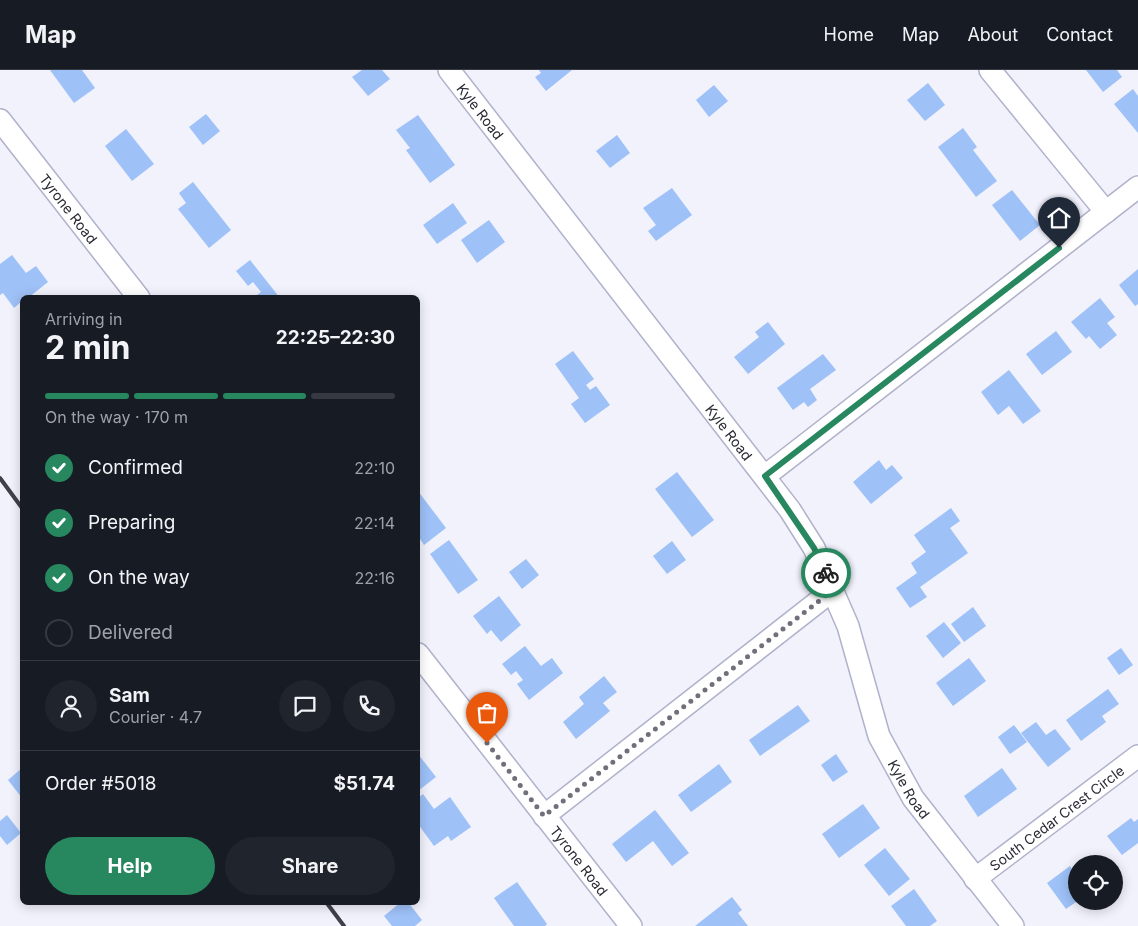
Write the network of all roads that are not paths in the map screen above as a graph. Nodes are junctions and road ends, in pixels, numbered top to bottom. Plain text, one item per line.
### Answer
1 (449, 70) edge
2 (990, 70) edge
3 (0, 120) edge
4 (1138, 188) edge
5 (1106, 212) junction
6 (137, 295) edge
7 (765, 476) junction
8 (833, 590) junction
9 (420, 657) edge
10 (1138, 756) edge
11 (544, 816) junction
12 (975, 879) junction
13 (630, 926) edge
14 (1013, 926) edge

1 - 7 street, Kyle Road
2 - 5 street
3 - 6 street, Tyrone Road
4 - 5 street
5 - 7 street
7 - 8 street, Kyle Road
8 - 11 street
8 - 12 street, Kyle Road
9 - 11 street, Tyrone Road
10 - 12 street, South Cedar Crest Circle
11 - 13 street, Tyrone Road
12 - 14 street, Kyle Road

